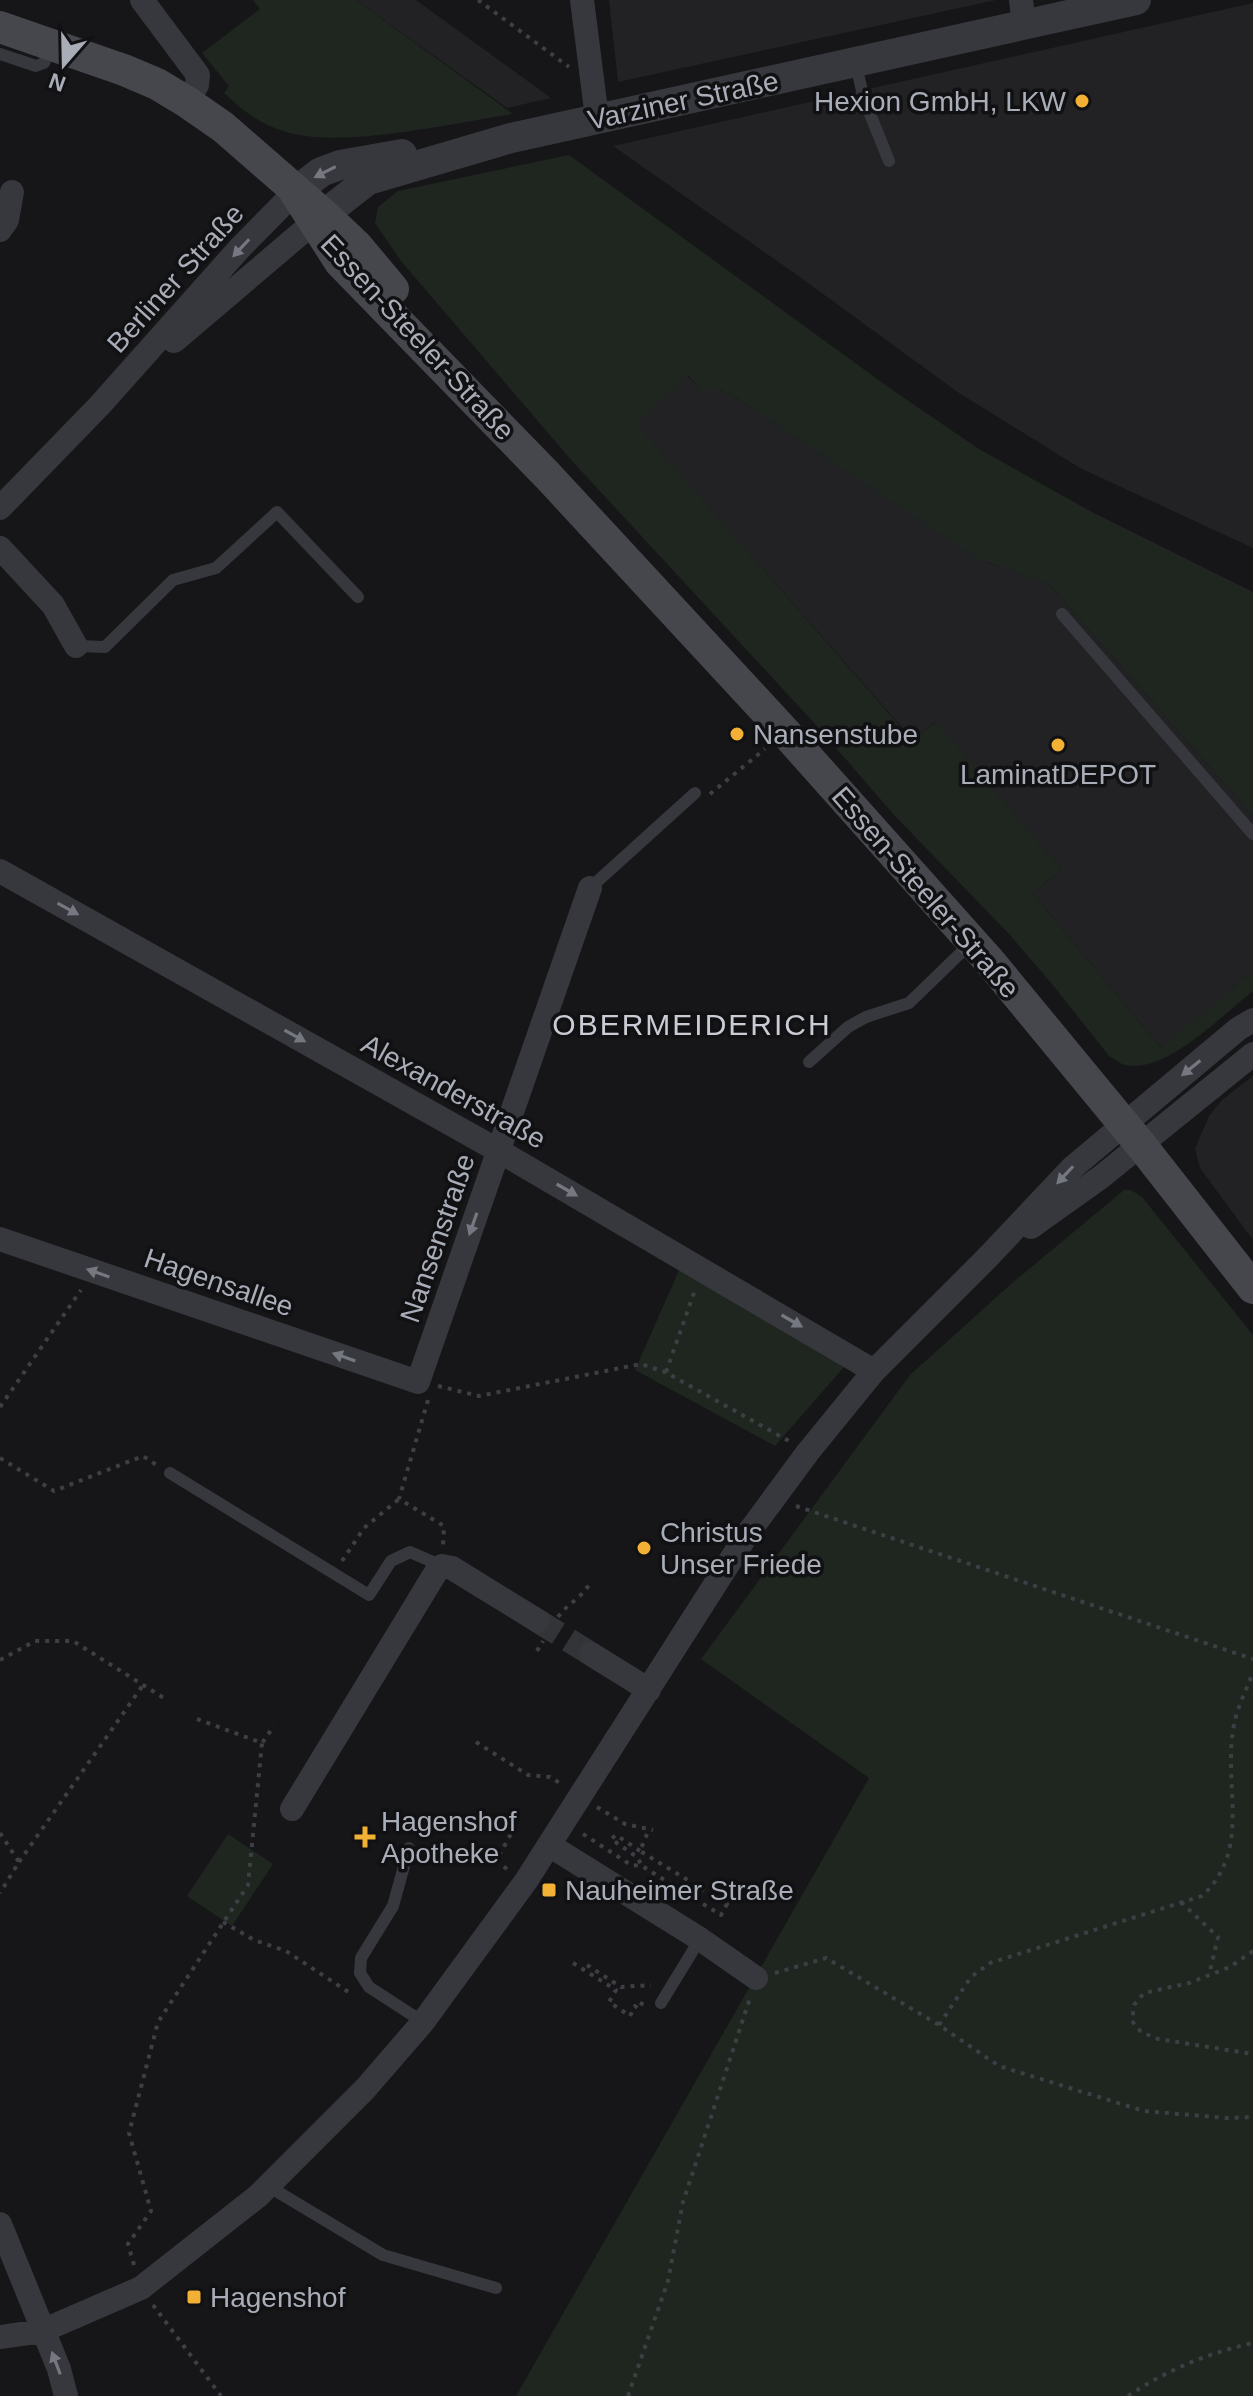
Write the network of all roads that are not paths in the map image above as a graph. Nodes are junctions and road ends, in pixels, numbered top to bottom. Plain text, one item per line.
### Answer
1 (142, 0) edge
2 (582, 0) edge
3 (1136, 0) edge
4 (1022, 12) edge
5 (0, 27) edge
6 (51, 43) junction
7 (0, 54) edge
8 (855, 61) junction
9 (187, 102) junction
10 (597, 118) junction
11 (511, 138) junction
12 (889, 161) dead end
13 (12, 192) dead end
14 (295, 192) junction
15 (318, 219) junction
16 (0, 230) edge
17 (100, 405) junction
18 (0, 508) edge
19 (0, 548) edge
20 (358, 597) dead end
21 (1062, 614) dead end
22 (76, 646) joint
23 (695, 793) road end
24 (1253, 834) edge
25 (0, 871) edge
26 (590, 888) joint
27 (972, 942) junction
28 (1253, 1020) edge
29 (1253, 1054) edge
30 (809, 1062) dead end
31 (1132, 1135) junction
32 (499, 1151) junction
33 (0, 1239) edge
34 (1253, 1288) edge
35 (874, 1371) junction
36 (418, 1382) joint
37 (170, 1473) road end
38 (442, 1566) junction
39 (538, 1621) tunnel mouth
40 (591, 1654) tunnel mouth
41 (649, 1690) junction
42 (292, 1809) dead end
43 (549, 1845) junction
44 (409, 1848) dead end
45 (700, 1939) junction
46 (756, 1978) road end
47 (661, 2003) dead end
48 (423, 2022) junction
49 (268, 2186) junction
50 (2, 2237) edge
51 (496, 2288) dead end
52 (42, 2331) junction
53 (0, 2337) edge
54 (66, 2396) edge

1 - 9 street
2 - 10 street
3 - 4 street, Varziner Straße
4 - 8 street, Varziner Straße
5 - 6 main road, Essen-Steeler-Straße
6 - 7 lane
6 - 9 main road, Essen-Steeler-Straße
8 - 10 street, Varziner Straße
8 - 12 lane
9 - 14 main road, Essen-Steeler-Straße
10 - 11 street, Varziner Straße
11 -> 14 street, Varziner Straße
11 - 15 street, Varziner Straße
13 - 16 street
14 - 15 main road, Essen-Steeler-Straße
14 -> 17 street, Berliner Straße
15 - 17 street, Berliner Straße
15 - 27 main road, Essen-Steeler-Straße
17 - 18 street, Berliner Straße
19 - 22 street
20 - 22 lane
21 - 24 lane
23 - 26 lane
25 -> 32 street, Alexanderstraße
26 - 32 street, Nansenstraße
27 - 30 lane
27 - 31 main road, Essen-Steeler-Straße
28 -> 31 street
29 - 31 street
31 - 34 main road, Essen-Steeler-Straße
31 - 35 street
32 -> 35 street, Alexanderstraße
32 -> 36 street, Nansenstraße
36 -> 33 street, Hagensallee
35 - 41 street
37 - 38 lane
38 - 39 street
38 - 42 street
40 - 41 street
41 - 43 street
43 - 45 street
43 - 48 street
44 - 48 lane
45 - 46 street
45 - 47 lane
48 - 49 street
49 - 51 lane
49 - 52 street
50 - 52 street
52 - 53 street
54 -> 52 street

